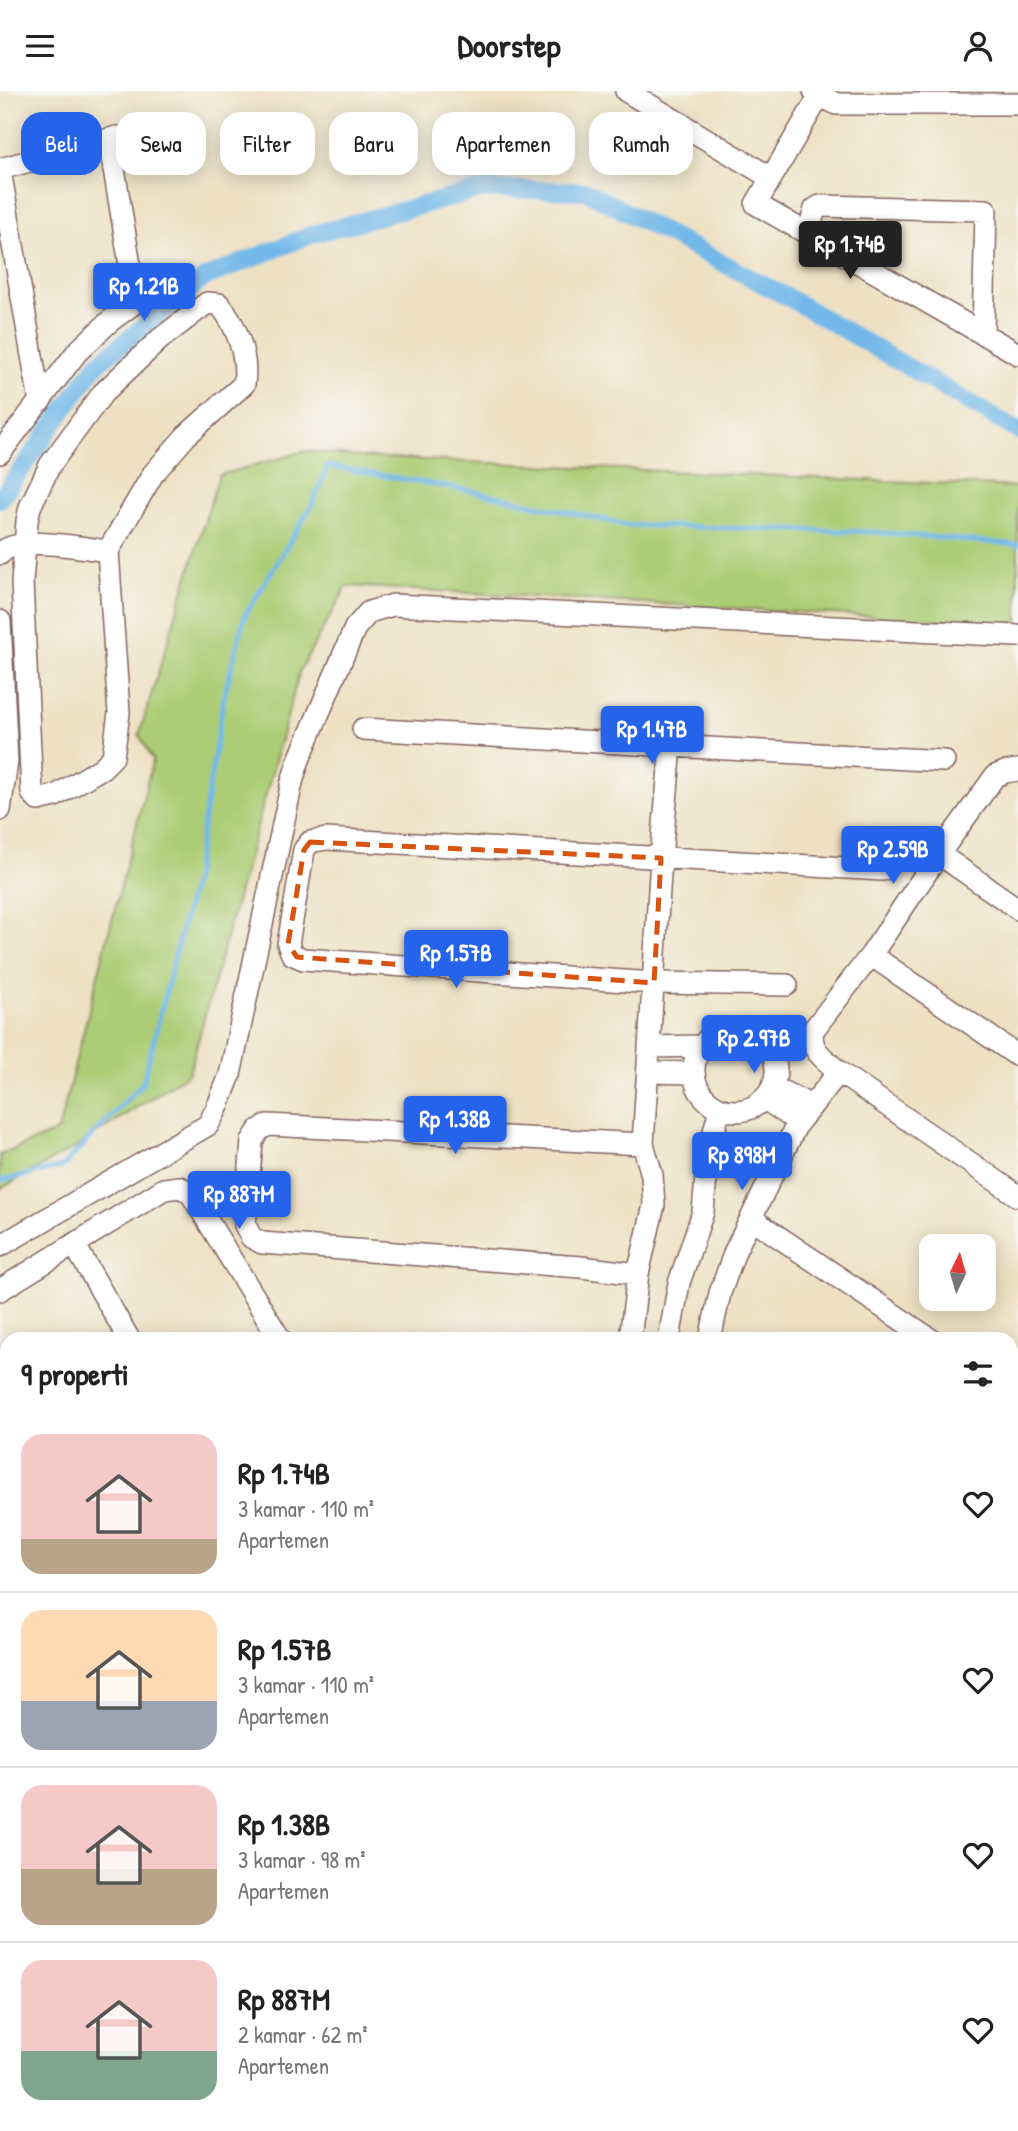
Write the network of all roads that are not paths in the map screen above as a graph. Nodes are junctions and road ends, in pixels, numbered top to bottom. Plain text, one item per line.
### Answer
1 (626, 91) edge
2 (817, 93) edge
3 (1018, 104) edge
4 (0, 169) edge
5 (771, 178) junction
6 (808, 233) junction
7 (983, 334) junction
8 (1018, 354) edge
9 (40, 402) junction
10 (0, 453) edge
11 (26, 543) junction
12 (108, 551) junction
13 (0, 554) edge
14 (0, 621) edge
15 (1018, 636) edge
16 (363, 729) dead end
17 (671, 746) junction
18 (944, 761) dead end
19 (1018, 770) edge
20 (0, 810) edge
21 (939, 854) junction
22 (661, 858) junction
23 (883, 870) dead end
24 (1018, 909) edge
25 (871, 955) junction
26 (654, 983) junction
27 (787, 985) dead end
28 (702, 1046) junction
29 (649, 1047) junction
30 (1018, 1055) edge
31 (648, 1072) junction
32 (839, 1072) junction
33 (694, 1073) junction
34 (769, 1093) junction
35 (812, 1106) junction
36 (720, 1108) junction
37 (797, 1124) junction
38 (643, 1144) junction
39 (1018, 1196) edge
40 (752, 1219) junction
41 (74, 1244) junction
42 (0, 1246) edge
43 (638, 1274) junction
44 (0, 1290) edge
45 (125, 1332) edge
46 (276, 1332) edge
47 (631, 1332) edge
48 (670, 1332) edge
49 (715, 1332) edge
50 (920, 1332) edge

1 - 5 street
2 - 3 street
2 - 5 street
4 - 9 street
4 - 9 street
5 - 6 street
6 - 7 street
6 - 7 street
7 - 8 street
9 - 10 street
11 - 12 street
11 - 12 street
11 - 12 street
11 - 13 street
14 - 20 street
15 - 42 street
16 - 17 street
17 - 18 street
17 - 22 street
19 - 21 street
21 - 24 street
21 - 25 street
22 - 23 street
22 - 26 street
22 - 26 street
25 - 30 street
25 - 32 street
26 - 27 street
26 - 29 street
28 - 29 street
28 - 33 street
28 - 34 street
29 - 31 street
31 - 33 street
31 - 38 street
32 - 35 street
32 - 39 street
33 - 36 street
34 - 35 street
34 - 36 street
34 - 37 street
35 - 37 street
36 - 48 street
37 - 40 street
38 - 43 street
38 - 43 street
40 - 49 street
40 - 50 street
41 - 44 street
41 - 45 street
41 - 46 street
43 - 47 street

